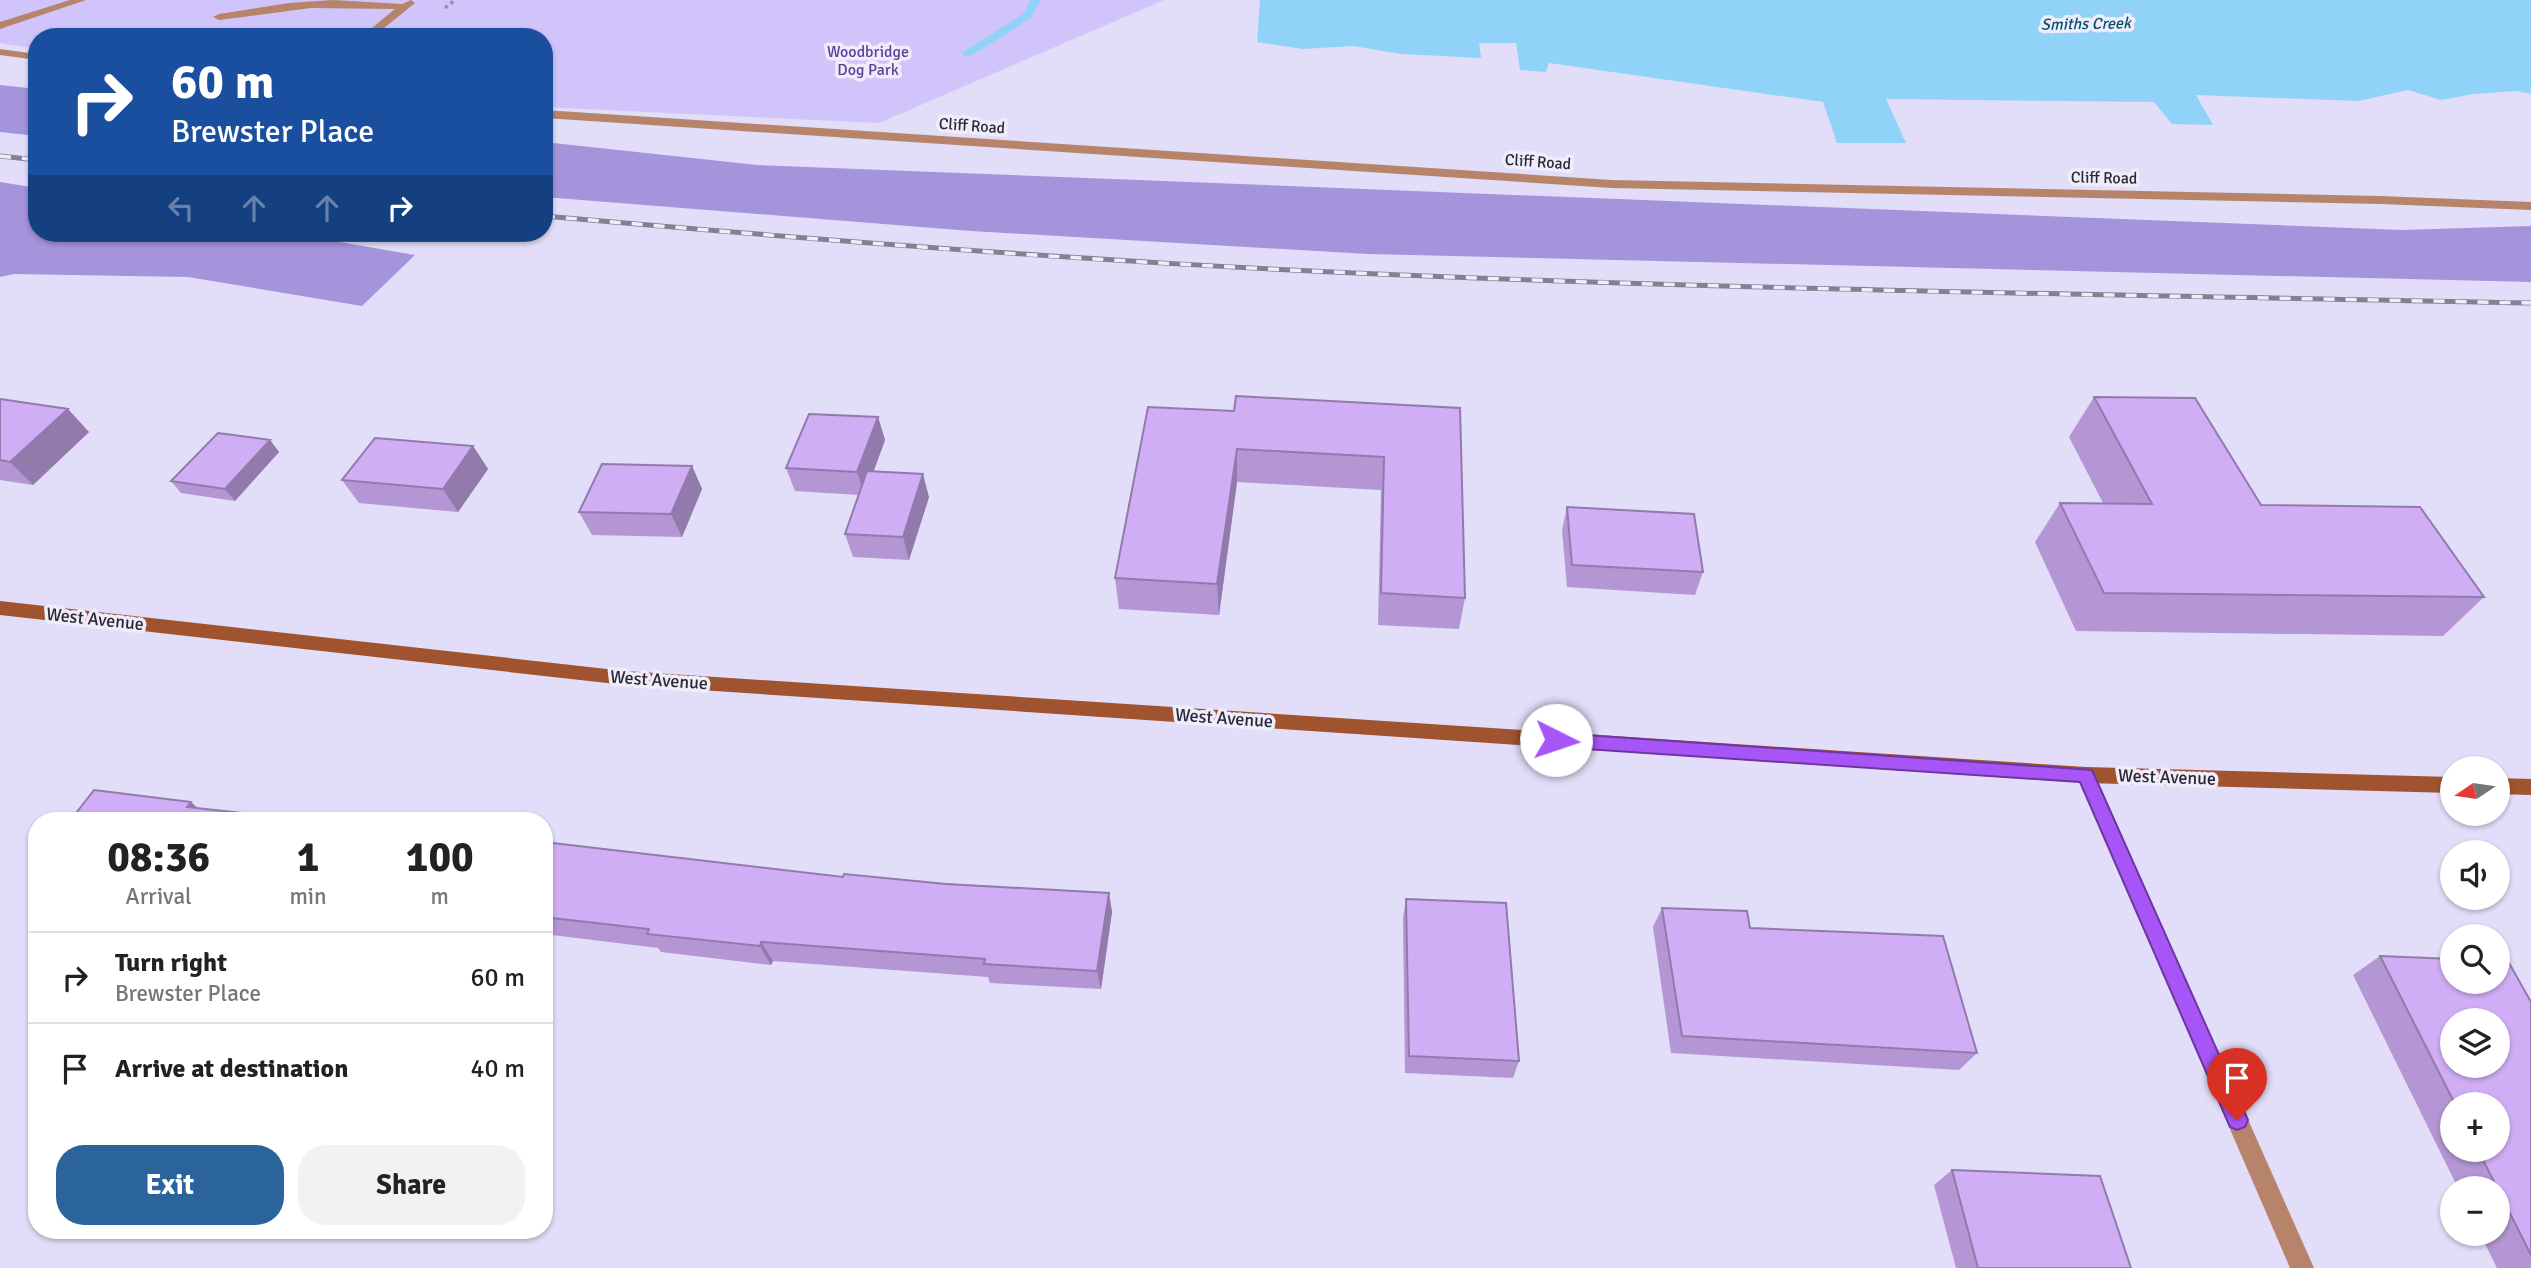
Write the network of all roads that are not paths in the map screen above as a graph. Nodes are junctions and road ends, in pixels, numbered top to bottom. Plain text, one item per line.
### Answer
1 (81, 0) edge
2 (409, 4) edge
3 (219, 18) dead end
4 (0, 26) edge
5 (378, 28) edge
6 (0, 52) edge
7 (28, 56) edge
8 (553, 115) edge
9 (2531, 206) edge
10 (0, 608) edge
11 (2086, 775) junction
12 (2440, 785) edge
13 (2510, 786) edge
14 (2531, 787) edge
15 (2302, 1268) edge

1 - 4 street
2 - 3 street
2 - 5 street
6 - 7 street
8 - 9 street, Cliff Road
10 - 11 street, West Avenue
11 - 12 street, West Avenue
11 - 15 street
13 - 14 street

